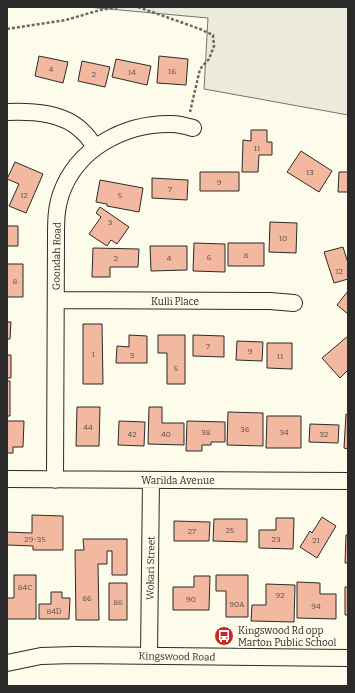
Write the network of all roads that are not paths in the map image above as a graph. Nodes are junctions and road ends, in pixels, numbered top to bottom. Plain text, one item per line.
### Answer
1 (7, 112) edge
2 (190, 127) road end
3 (95, 147) junction
4 (56, 300) junction
5 (294, 303) dead end
6 (7, 479) edge
7 (54, 480) junction
8 (151, 480) junction
9 (348, 481) edge
10 (149, 656) junction
11 (348, 658) edge
12 (7, 663) edge

1 - 3 street
2 - 3 street, Goondah Road
3 - 4 street, Goondah Road
4 - 5 street, Kulli Place
4 - 7 street, Goondah Road
6 - 7 street, Warilda Avenue
7 - 8 street, Warilda Avenue
8 - 9 street, Warilda Avenue
8 - 10 street, Wokari Street
10 - 11 street, Kingswood Road
10 - 12 street, Kingswood Road

